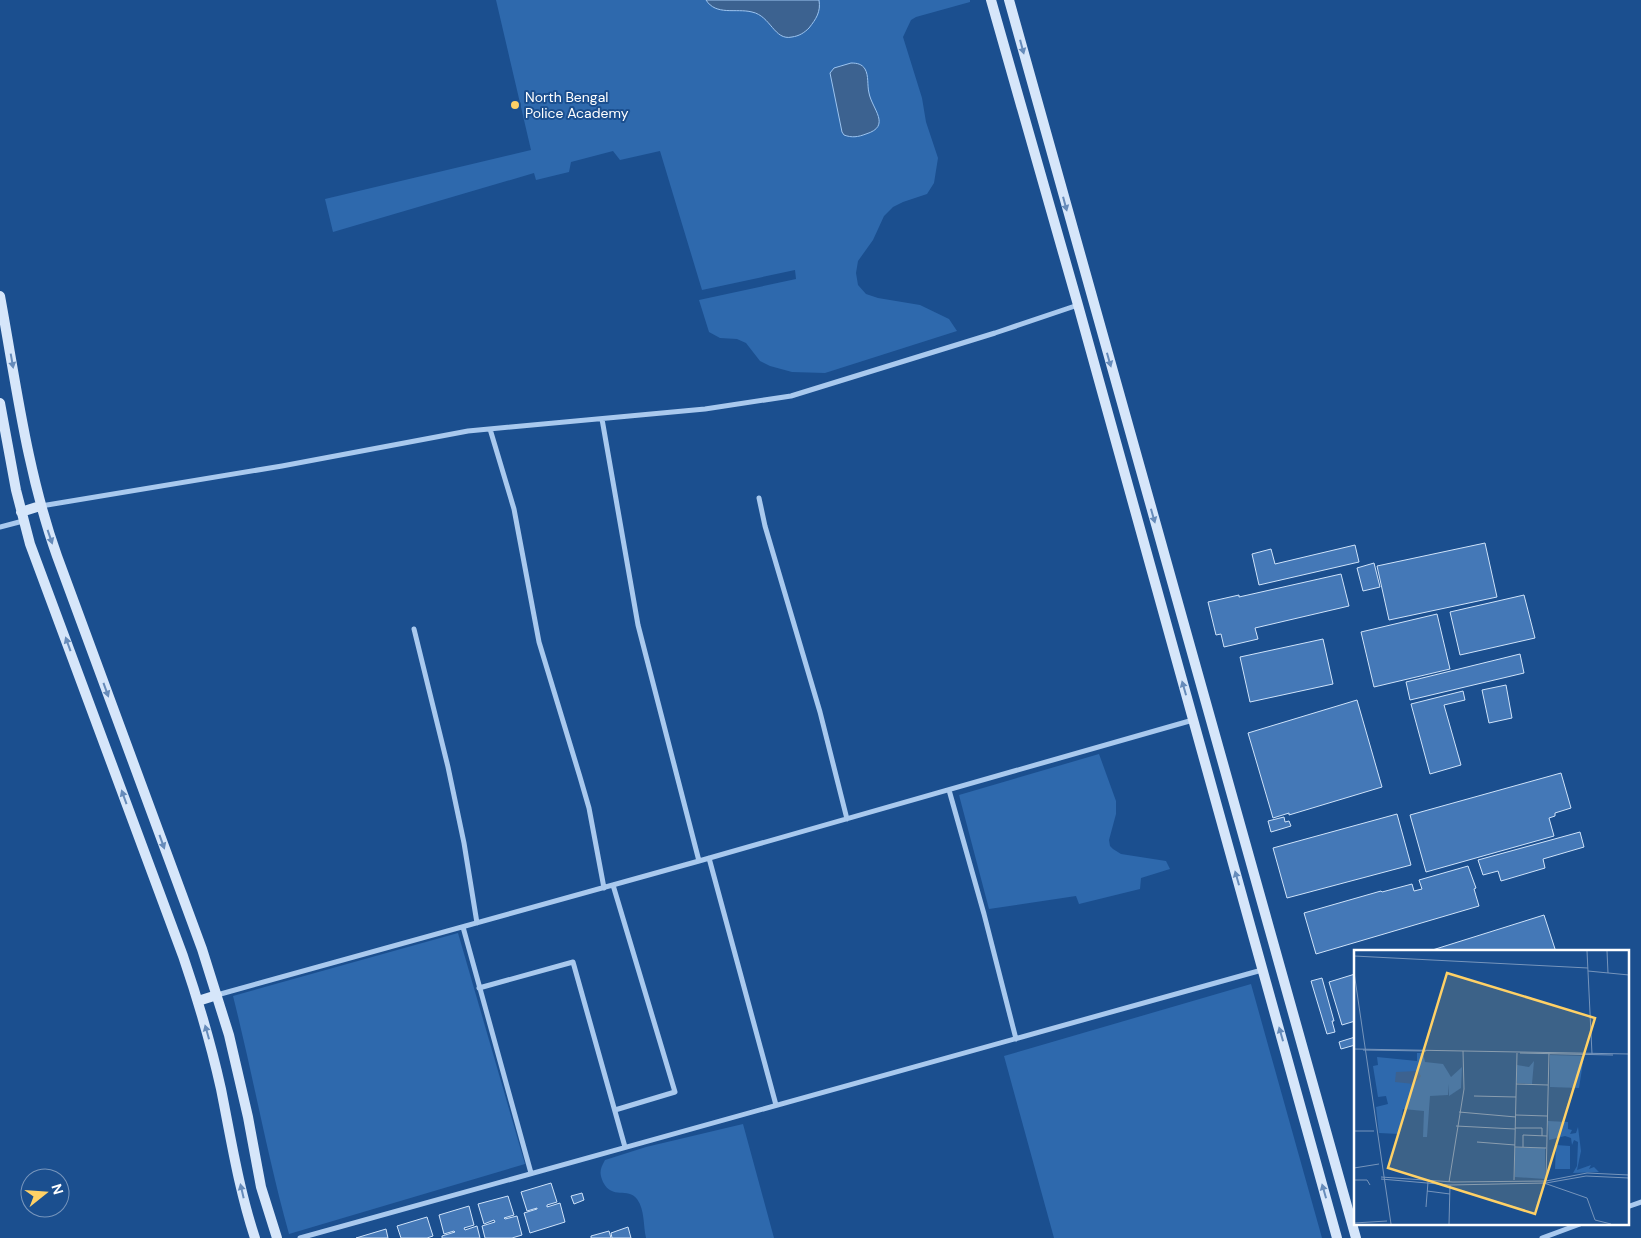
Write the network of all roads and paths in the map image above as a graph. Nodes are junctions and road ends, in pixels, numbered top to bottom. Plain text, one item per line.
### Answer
1 (991, 0) edge
2 (1009, 0) edge
3 (0, 296) edge
4 (1078, 305) junction
5 (0, 403) edge
6 (602, 419) junction
7 (490, 429) junction
8 (759, 498) dead end
9 (40, 506) junction
10 (22, 517) junction
11 (0, 527) edge
12 (414, 628) dead end
13 (1193, 720) junction
14 (949, 790) junction
15 (847, 819) junction
16 (709, 858) junction
17 (700, 861) junction
18 (613, 885) junction
19 (604, 888) junction
20 (477, 923) junction
21 (462, 927) junction
22 (1281, 965) junction
23 (1263, 970) junction
24 (479, 988) junction
25 (217, 995) junction
26 (198, 1001) junction
27 (1016, 1039) junction
28 (776, 1105) junction
29 (615, 1110) junction
30 (625, 1147) junction
31 (531, 1173) junction
32 (1641, 1202) edge
33 (1628, 1207) edge
34 (1575, 1226) edge
35 (255, 1238) edge
36 (277, 1238) edge
37 (300, 1238) edge
38 (1337, 1238) edge
39 (1356, 1238) edge
40 (1542, 1238) edge

1 - 4 street
2 -> 22 street
3 -> 9 street
4 - 6 street
13 -> 4 street
5 - 10 street
6 - 7 street
6 - 17 street
7 - 9 street
7 - 19 street
8 - 15 street
9 - 10 street
9 -> 25 street
10 - 11 street
26 -> 10 street
12 - 20 street
13 - 14 street
23 -> 13 street
14 - 15 street
14 - 27 street
15 - 16 street
16 - 17 street
16 - 28 street
17 - 18 street
18 - 19 street
18 - 29 street
19 - 20 street
20 - 21 street
21 - 24 street
21 - 25 street
22 - 23 street
22 - 39 street
23 - 27 street
38 -> 23 street
24 - 29 street
24 - 31 street
25 - 26 street
25 - 36 street
35 -> 26 street
27 - 28 street
28 - 30 street
29 - 30 street
30 - 31 street
31 - 37 street
32 - 33 street
34 - 40 street

